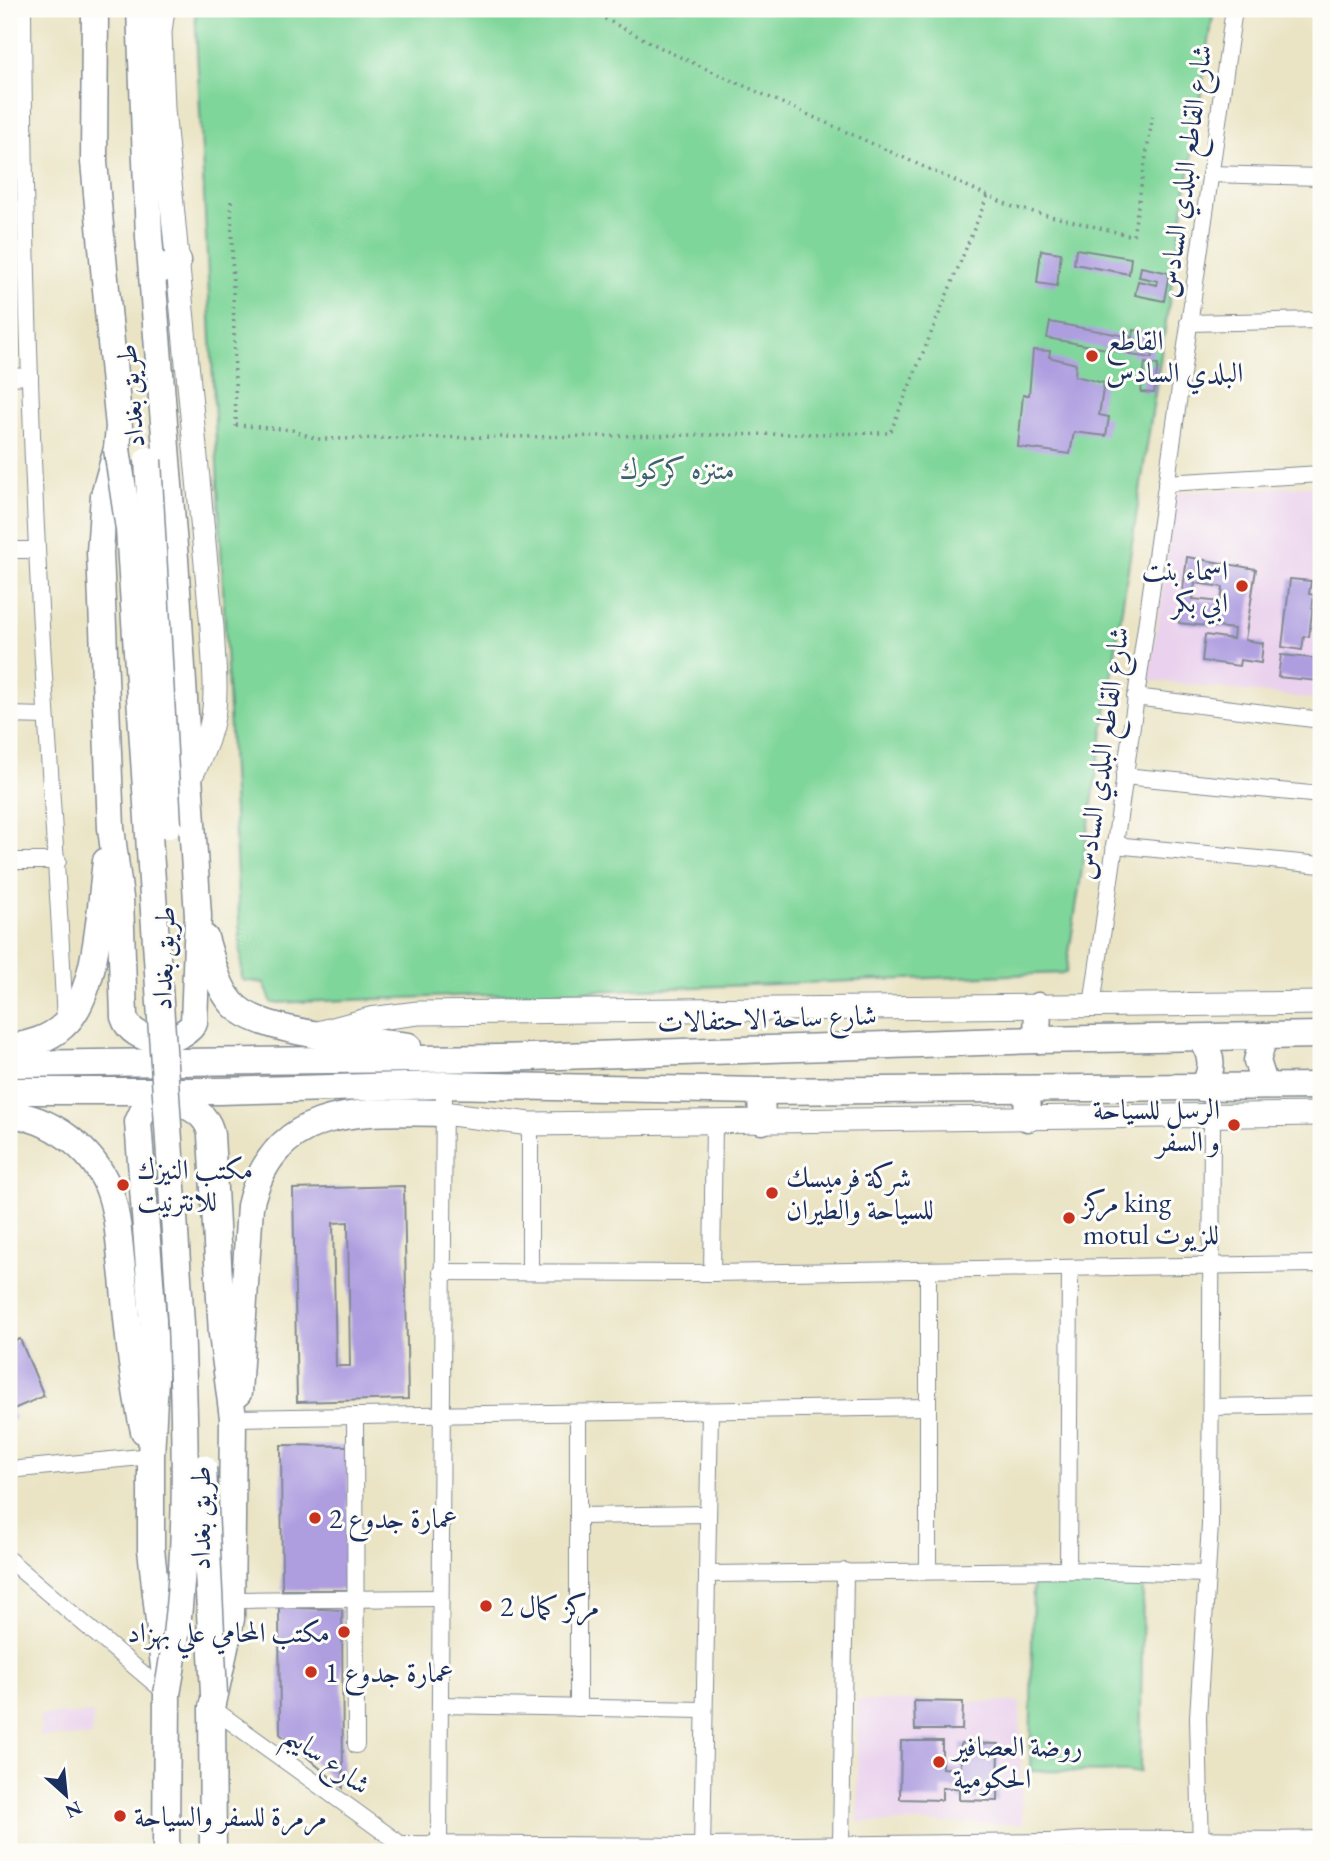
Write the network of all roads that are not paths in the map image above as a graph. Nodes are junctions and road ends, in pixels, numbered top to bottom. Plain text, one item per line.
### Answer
1 (95, 9) edge
2 (140, 9) edge
3 (163, 9) edge
4 (1234, 9) edge
5 (18, 10) edge
6 (1209, 174) junction
7 (1321, 177) edge
8 (9, 187) edge
9 (26, 187) junction
10 (178, 261) junction
11 (152, 274) junction
12 (1321, 320) edge
13 (1188, 323) junction
14 (30, 376) junction
15 (160, 376) junction
16 (9, 377) edge
17 (117, 449) junction
18 (1321, 474) edge
19 (1166, 483) junction
20 (9, 550) edge
21 (37, 550) junction
22 (1135, 697) junction
23 (9, 715) edge
24 (46, 716) junction
25 (1321, 720) edge
26 (1124, 776) junction
27 (190, 778) junction
28 (1321, 795) edge
29 (111, 828) junction
30 (1114, 845) junction
31 (58, 861) junction
32 (9, 862) edge
33 (1321, 865) edge
34 (198, 916) junction
35 (1321, 1003) edge
36 (1038, 1006) junction
37 (1091, 1006) junction
38 (65, 1025) junction
39 (318, 1033) junction
40 (1321, 1035) edge
41 (1264, 1036) junction
42 (1201, 1038) junction
43 (1037, 1040) junction
44 (9, 1048) edge
45 (500, 1058) junction
46 (9, 1064) edge
47 (444, 1085) junction
48 (1265, 1086) junction
49 (1321, 1086) edge
50 (1202, 1088) junction
51 (9, 1091) edge
52 (761, 1091) junction
53 (1027, 1091) junction
54 (443, 1113) junction
55 (9, 1114) edge
56 (1321, 1114) edge
57 (1212, 1115) junction
58 (1028, 1118) junction
59 (762, 1121) junction
60 (714, 1122) junction
61 (530, 1124) junction
62 (1212, 1263) junction
63 (1321, 1264) edge
64 (1070, 1268) junction
65 (928, 1270) junction
66 (441, 1272) junction
67 (530, 1272) junction
68 (712, 1273) junction
69 (1321, 1405) edge
70 (928, 1407) junction
71 (1211, 1407) junction
72 (710, 1411) junction
73 (578, 1413) junction
74 (441, 1415) junction
75 (355, 1416) junction
76 (233, 1418) junction
77 (151, 1456) junction
78 (9, 1470) edge
79 (708, 1514) junction
80 (579, 1516) junction
81 (9, 1560) edge
82 (1068, 1570) junction
83 (845, 1571) junction
84 (928, 1571) junction
85 (707, 1574) junction
86 (1207, 1574) junction
87 (440, 1598) junction
88 (354, 1599) junction
89 (231, 1600) junction
90 (167, 1694) junction
91 (213, 1701) junction
92 (440, 1705) junction
93 (578, 1708) junction
94 (704, 1710) junction
95 (356, 1745) dead end
96 (1321, 1839) edge
97 (439, 1844) junction
98 (1200, 1846) edge
99 (1265, 1846) edge
100 (849, 1847) edge
101 (1050, 1847) edge
102 (407, 1848) edge
103 (702, 1849) edge
104 (166, 1852) edge
105 (213, 1852) edge

1 - 17 main road, طريق بغداد
2 - 11 main road, طريق بغداد
3 - 10 main road
4 - 6 street, شارع القاطع البلدي السادس
5 - 9 street
6 - 7 street
6 - 13 street, شارع القاطع البلدي السادس
8 - 9 street
9 - 14 street
10 - 11 main road
10 - 27 main road
11 - 15 main road, طريق بغداد
12 - 13 street
13 - 19 street, شارع القاطع البلدي السادس
14 - 16 street
14 - 21 street
15 - 27 main road, طريق بغداد
15 - 91 main road, bridge
17 - 29 main road, طريق بغداد
17 - 90 main road, bridge
18 - 19 street
19 - 22 street, شارع القاطع البلدي السادس
20 - 21 street
21 - 24 street
22 - 25 street
22 - 26 street, شارع القاطع البلدي السادس
23 - 24 street
24 - 31 street
26 - 28 street
26 - 30 street, شارع القاطع البلدي السادس
27 - 34 main road, طريق بغداد
29 - 34 main road, طريق بغداد
29 - 38 main road
30 - 33 street
30 - 37 street, شارع القاطع البلدي السادس
31 - 32 street
31 - 38 street
34 - 39 main road
35 - 37 main road
36 - 37 main road
36 - 39 main road
36 - 43 main road
38 - 44 main road
39 - 45 main road
40 - 41 main road, شارع ساحة الاحتفالات
41 - 42 main road, شارع ساحة الاحتفالات
41 - 48 main road
42 - 43 main road, شارع ساحة الاحتفالات
42 - 50 main road
43 - 45 main road, شارع ساحة الاحتفالات
45 - 46 main road, شارع ساحة الاحتفالات
47 - 51 main road
47 - 52 main road
47 - 54 street
48 - 49 main road
48 - 50 main road
50 - 53 main road
52 - 53 main road
52 - 59 main road
53 - 58 main road
54 - 61 main road
54 - 66 street
54 - 76 main road
55 - 77 main road
56 - 57 main road
57 - 58 main road
57 - 62 street
58 - 59 main road
59 - 60 main road
60 - 61 main road
60 - 68 street
61 - 67 street
62 - 63 street
62 - 64 street
62 - 71 street
64 - 65 street
64 - 82 street
65 - 68 street
65 - 70 street
66 - 67 street
66 - 74 street
67 - 68 street
69 - 71 street
70 - 72 street
70 - 84 street
71 - 86 street
72 - 73 street
72 - 79 street
73 - 74 street
73 - 80 street
74 - 75 street
74 - 87 street
75 - 76 street
75 - 88 street
76 - 77 main road, طريق بغداد
76 - 89 main road, طريق بغداد
77 - 78 street
77 - 90 main road, طريق بغداد
79 - 80 street
79 - 85 street
80 - 93 street
81 - 90 street
82 - 84 street
82 - 86 street
83 - 84 street
83 - 85 street
83 - 100 street
85 - 94 street
86 - 98 street
87 - 88 street
87 - 92 street
88 - 89 street
88 - 95 street
89 - 91 main road, طريق بغداد
90 - 104 main road, طريق بغداد
91 - 102 street, شارع سايبم
91 - 105 main road, طريق بغداد
92 - 93 street
92 - 97 street
93 - 94 street
94 - 103 street
96 - 99 street
97 - 102 street
97 - 103 street
98 - 99 street
98 - 101 street
100 - 101 street
100 - 103 street

